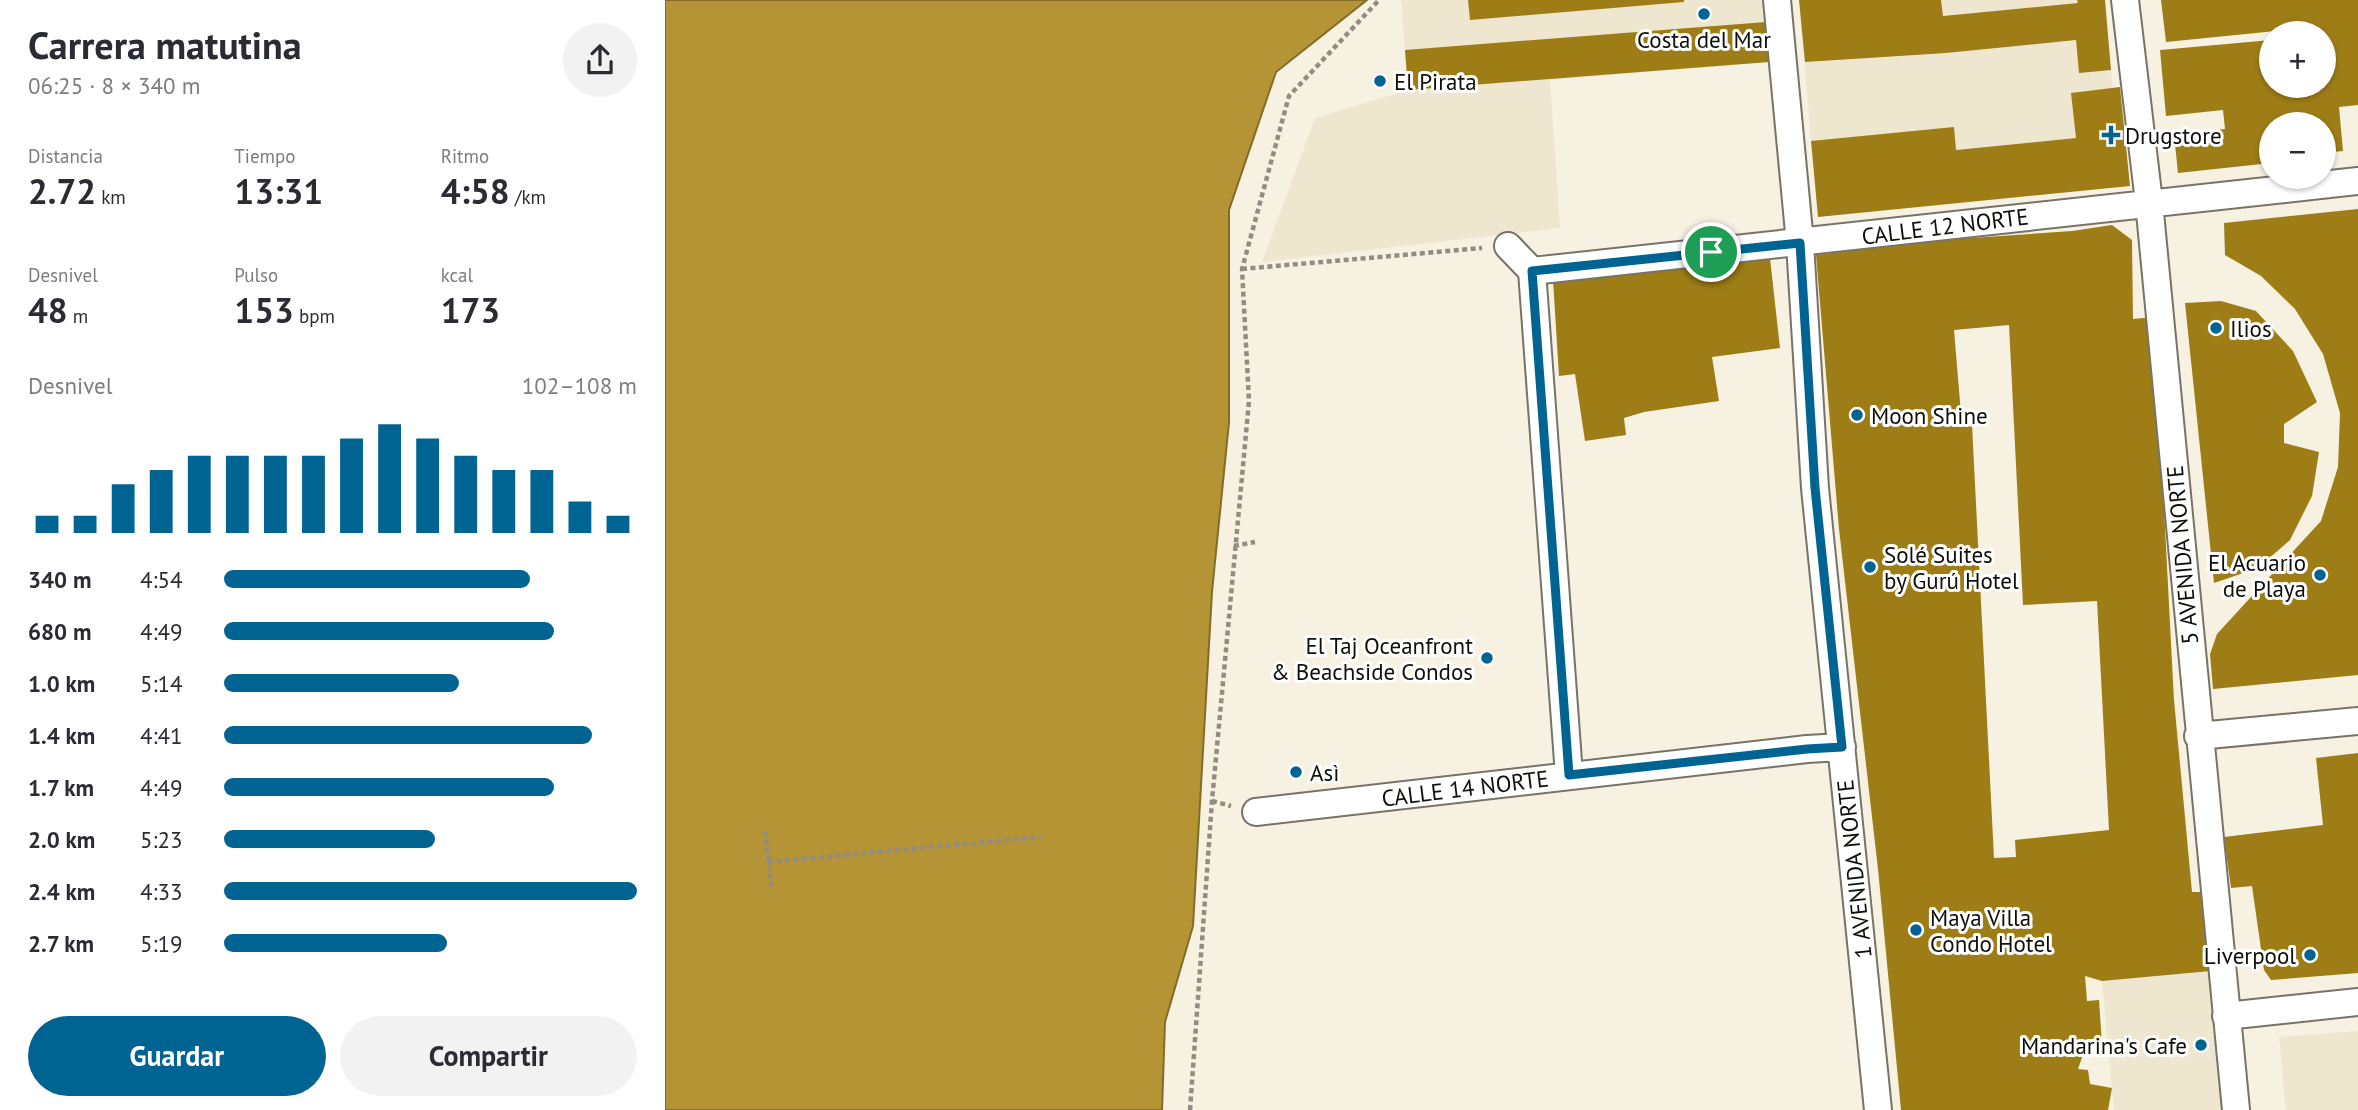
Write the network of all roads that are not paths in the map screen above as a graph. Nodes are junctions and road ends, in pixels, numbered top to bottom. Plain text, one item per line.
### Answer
1 (1777, 0) edge
2 (2125, 0) edge
3 (2358, 181) edge
4 (2149, 202) junction
5 (1800, 243) junction
6 (1508, 246) road end
7 (1532, 271) junction
8 (2358, 721) edge
9 (2198, 736) junction
10 (1842, 747) junction
11 (1569, 775) junction
12 (1256, 813) dead end
13 (2358, 1002) edge
14 (2226, 1016) junction
15 (1878, 1110) edge
16 (2236, 1110) edge

1 - 5 street, 1 AVENIDA NORTE
2 - 4 street, 5 AVENIDA NORTE
3 - 4 street, CALLE 12 NORTE
4 - 5 street, CALLE 12 NORTE
4 - 9 street, 5 AVENIDA NORTE
5 - 7 street, CALLE 12 NORTE
5 - 10 street, 1 AVENIDA NORTE
6 - 7 street
7 - 11 street
8 - 9 street
9 - 14 street, 5 AVENIDA NORTE
10 - 11 street, CALLE 14 NORTE
10 - 15 street, 1 AVENIDA NORTE
11 - 12 street, CALLE 14 NORTE
13 - 14 street
14 - 16 street, 5 AVENIDA NORTE

